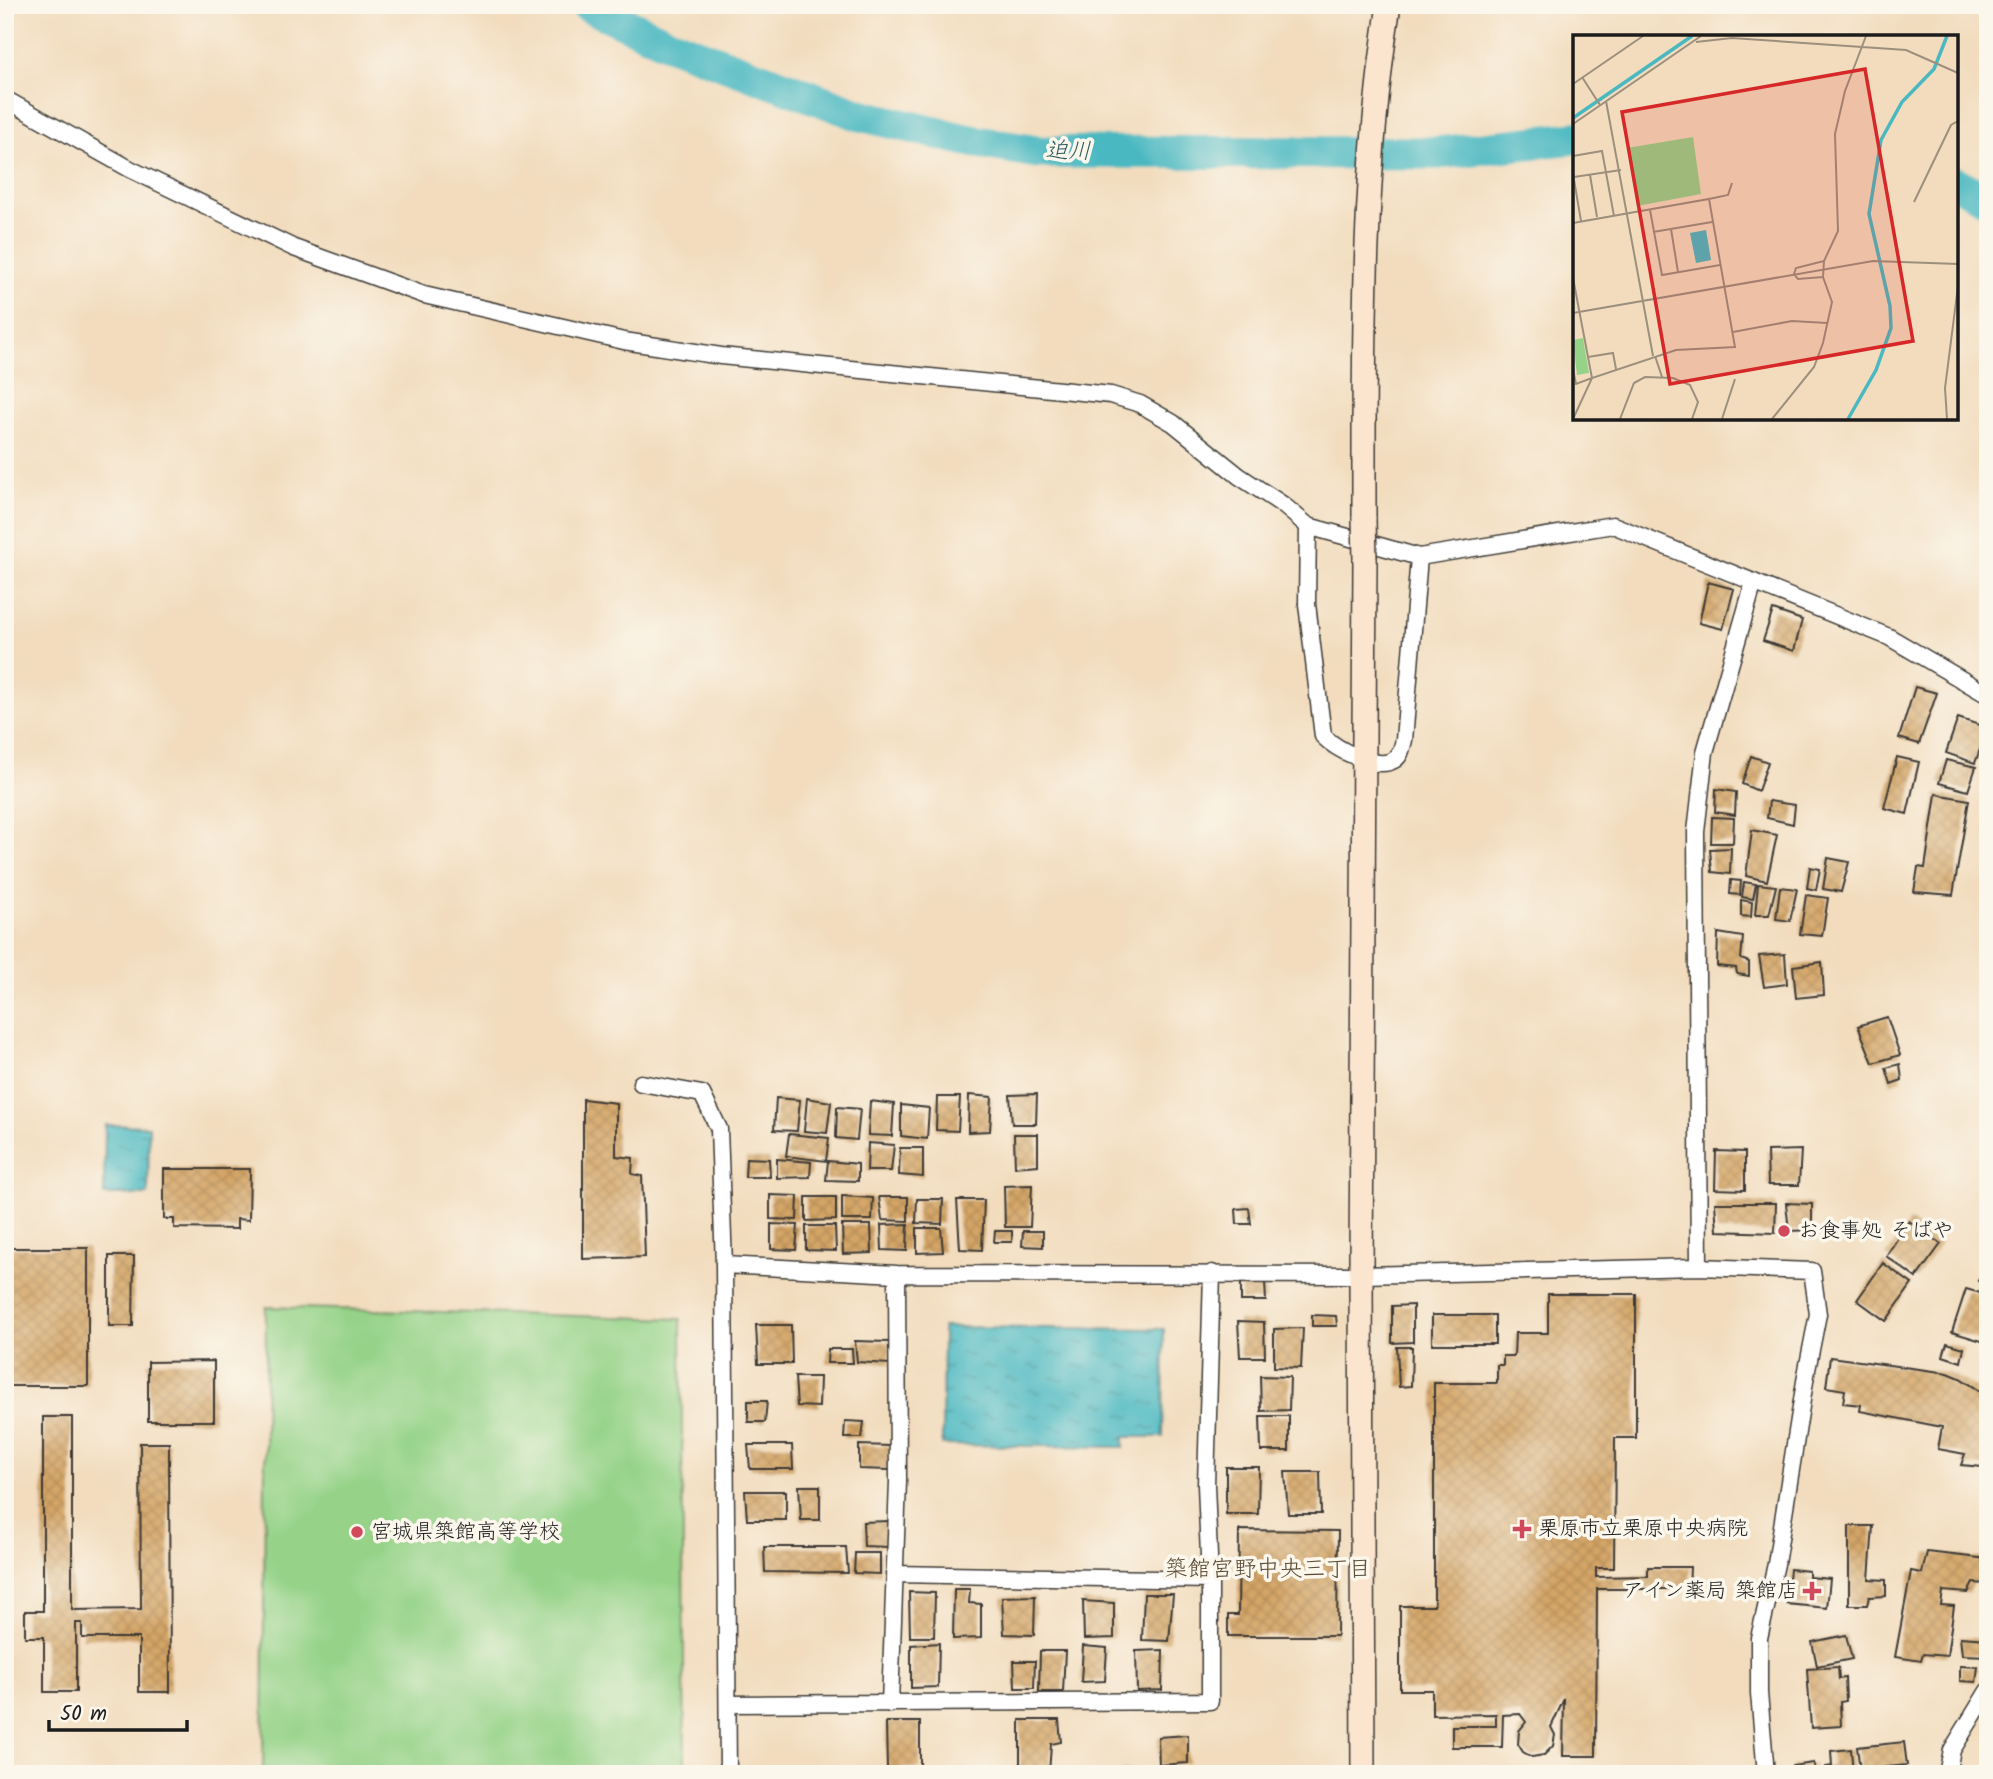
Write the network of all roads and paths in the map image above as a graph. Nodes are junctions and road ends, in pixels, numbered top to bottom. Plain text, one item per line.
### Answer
1 (1389, 5) edge
2 (5, 99) edge
3 (1308, 526) junction
4 (1419, 557) junction
5 (1754, 582) junction
6 (1988, 695) edge
7 (1363, 759) junction
8 (641, 1083) dead end
9 (724, 1265) junction
10 (1699, 1267) junction
11 (1212, 1273) junction
12 (897, 1274) junction
13 (1362, 1275) junction
14 (894, 1574) junction
15 (1210, 1580) junction
16 (1988, 1691) edge
17 (728, 1704) junction
18 (890, 1704) junction
19 (728, 1774) edge
20 (1363, 1774) edge
21 (1766, 1774) edge
22 (1947, 1774) edge

1 - 7 street, bridge
2 - 3 street
3 - 4 street
3 - 7 street
4 - 5 street
4 - 7 street
5 - 6 street
5 - 10 street
7 - 13 street
8 - 9 street
9 - 12 street
9 - 17 street
10 - 13 street
10 - 21 street
11 - 12 street
11 - 13 street
11 - 15 street
12 - 14 street
13 - 20 street
14 - 15 street
14 - 18 street
15 - 18 street
16 - 22 street
17 - 18 street
17 - 19 street

